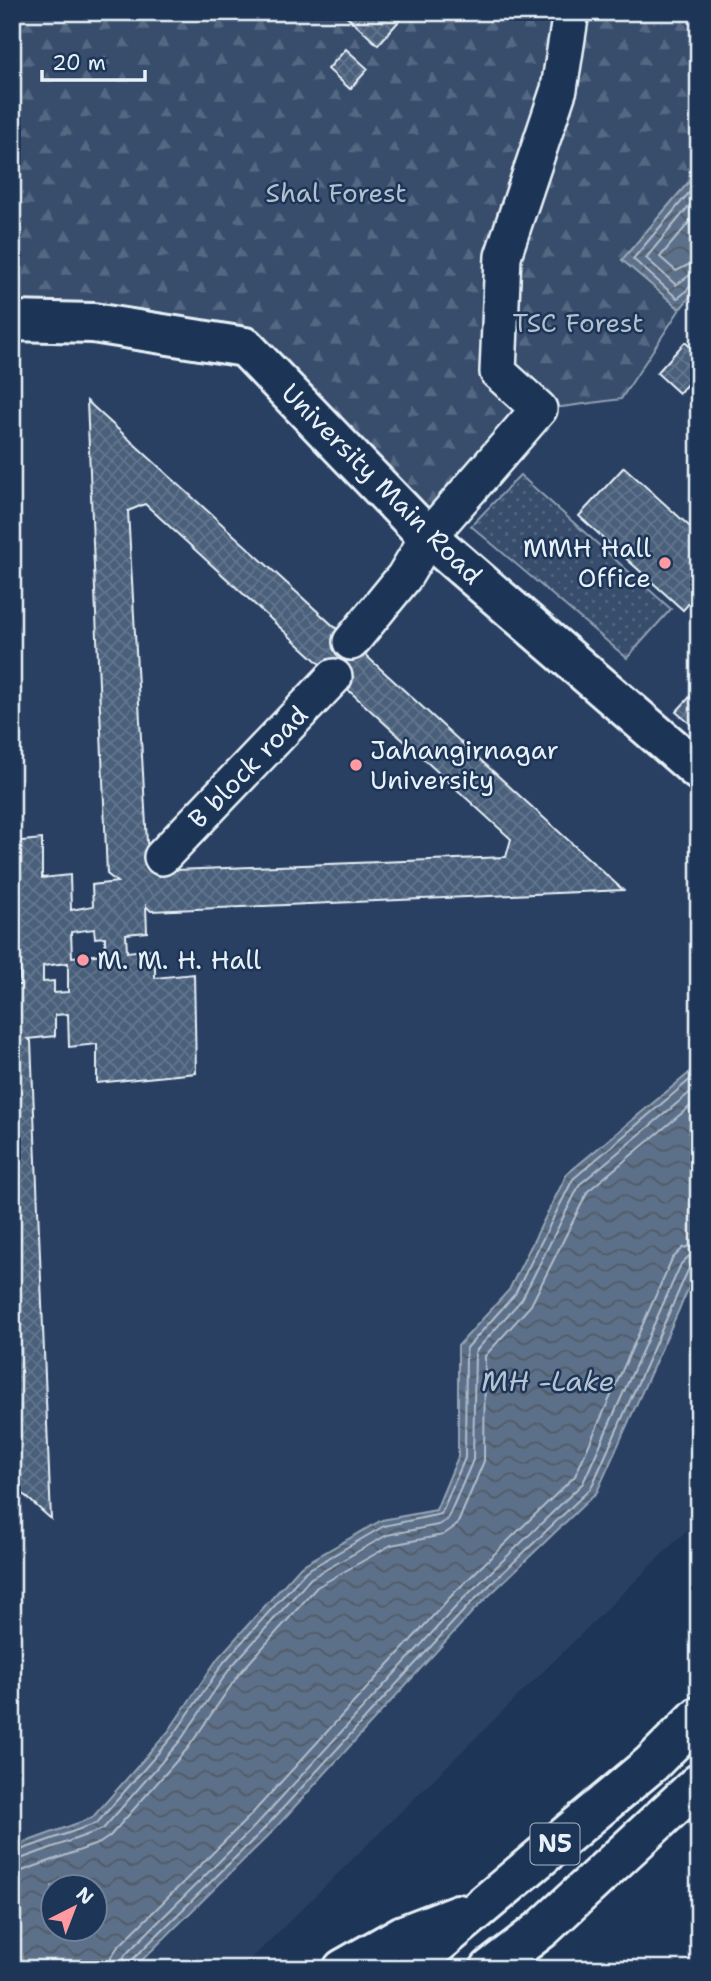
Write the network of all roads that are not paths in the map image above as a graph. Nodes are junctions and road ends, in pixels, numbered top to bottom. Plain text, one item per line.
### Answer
1 (571, 12) edge
2 (12, 321) edge
3 (428, 537) junction
4 (351, 642) dead end
5 (334, 677) dead end
6 (699, 771) edge
7 (162, 857) dead end
8 (699, 1716) edge
9 (699, 1783) edge
10 (483, 1904) junction
11 (343, 1969) edge
12 (408, 1969) edge
13 (490, 1969) edge

1 - 3 street
2 - 3 main road, University Main Road
3 - 4 street
3 - 6 main road, University Main Road
5 - 7 street, B block road
8 - 10 main road, N5
9 - 13 main road, N5
10 - 11 main road
10 - 12 main road, N5

